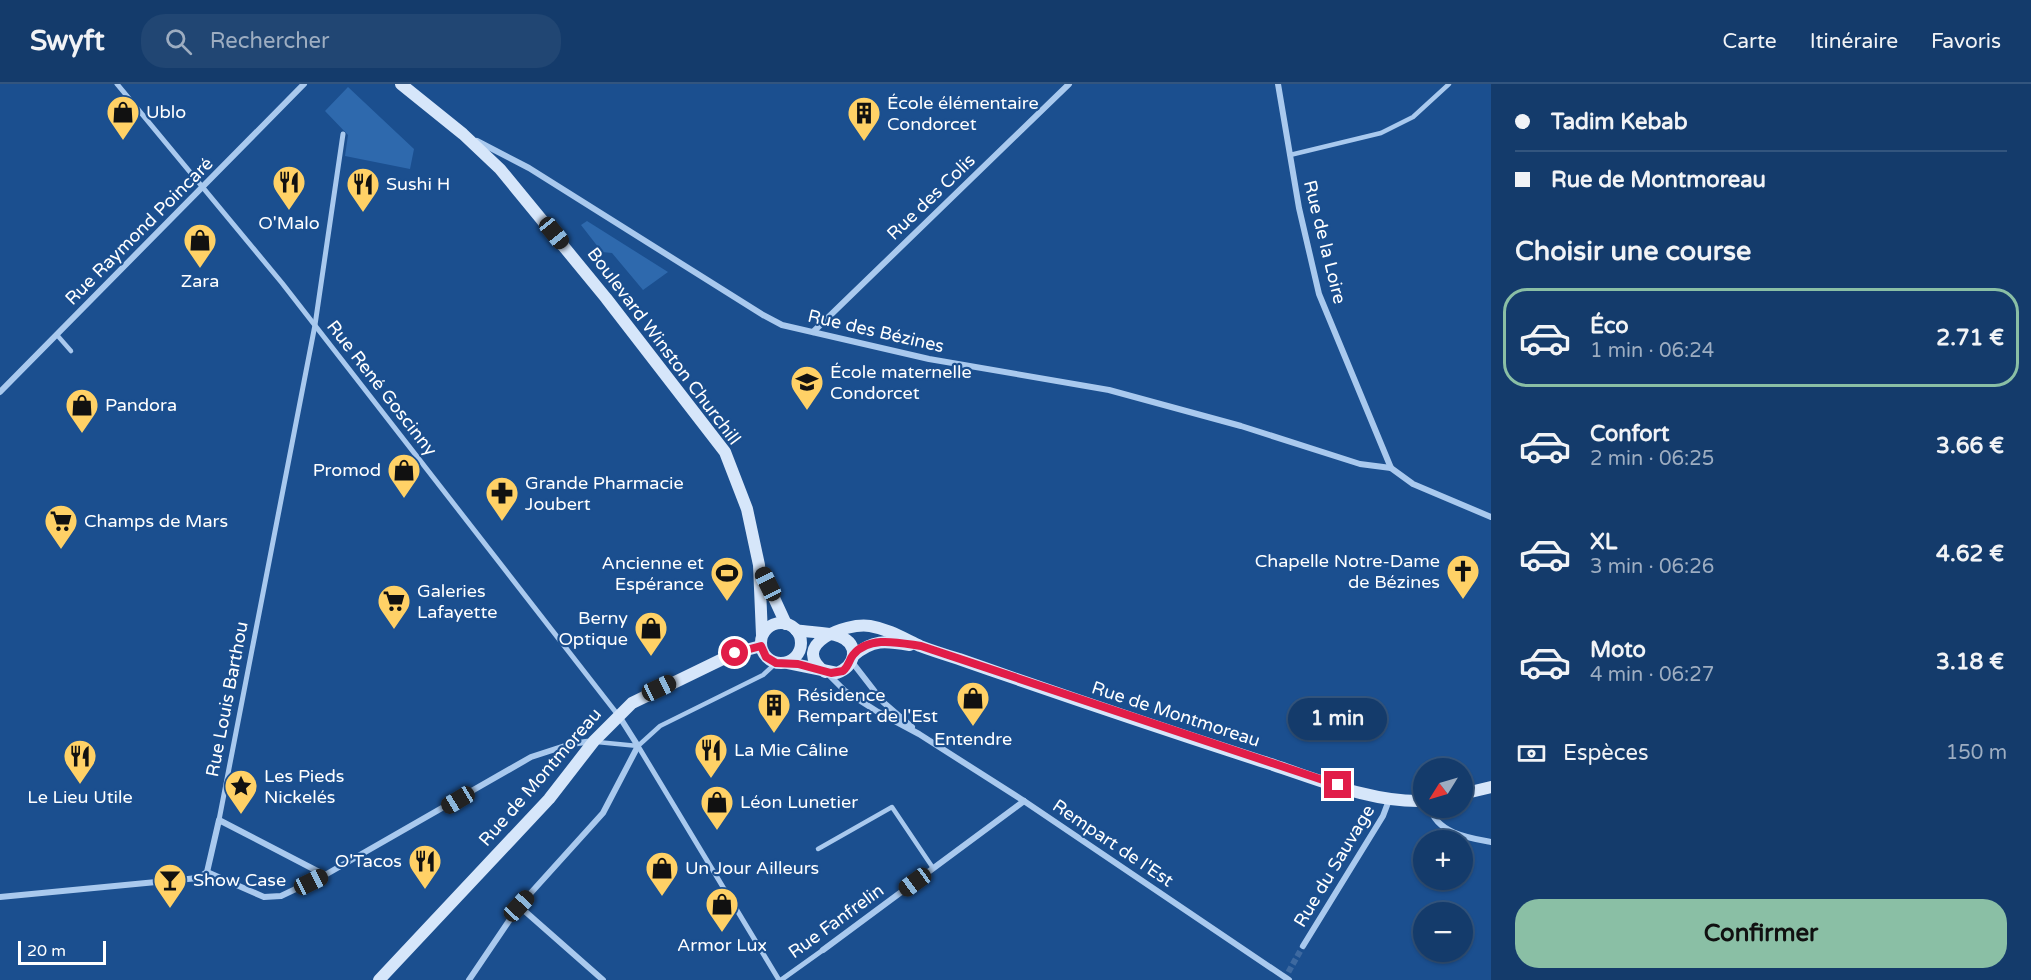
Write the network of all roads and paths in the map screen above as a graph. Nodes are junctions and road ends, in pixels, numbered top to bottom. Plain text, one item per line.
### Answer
1 (117, 84) edge
2 (401, 84) edge
3 (411, 84) edge
4 (1069, 84) edge
5 (1278, 84) edge
6 (1449, 84) edge
7 (301, 86) edge
8 (419, 98) junction
9 (463, 134) junction
10 (343, 135) dead end
11 (1290, 155) junction
12 (203, 189) junction
13 (315, 325) junction
14 (813, 332) junction
15 (57, 335) junction
16 (71, 351) dead end
17 (0, 392) edge
18 (1391, 468) junction
19 (1491, 517) edge
20 (759, 566) junction
21 (791, 627) junction
22 (827, 635) junction
23 (762, 641) junction
24 (921, 646) junction
25 (852, 658) junction
26 (782, 663) junction
27 (825, 672) junction
28 (618, 715) junction
29 (919, 734) junction
30 (594, 741) junction
31 (638, 746) junction
32 (1491, 787) edge
33 (1473, 791) edge
34 (1389, 800) junction
35 (1024, 801) junction
36 (1413, 801) edge
37 (1435, 818) edge
38 (219, 820) junction
39 (1491, 842) edge
40 (818, 849) dead end
41 (933, 868) junction
42 (207, 872) junction
43 (325, 875) junction
44 (0, 897) edge
45 (519, 906) junction
46 (1303, 946) tunnel mouth
47 (822, 950) joint
48 (379, 980) edge
49 (469, 980) edge
50 (603, 980) edge
51 (780, 980) edge
52 (1289, 980) edge

1 - 12 street, Rue René Goscinny
2 - 8 main road, Boulevard Winston Churchill
3 - 8 main road, Boulevard Winston Churchill
4 - 14 street, Rue des Colis
5 - 11 street, Rue de la Loire
6 - 11 lane
7 - 12 street, Rue Raymond Poincaré
8 - 9 main road, Boulevard Winston Churchill
9 - 14 street, Rue des Bézines
9 - 20 main road, Boulevard Winston Churchill
10 - 13 street, Rue Louis Barthou
11 - 18 street, Rue de la Loire
12 - 13 street, Rue René Goscinny
12 - 15 street, Rue Raymond Poincaré
13 - 28 street, Rue René Goscinny
13 - 38 street, Rue Louis Barthou
14 - 18 street, Rue des Bézines
15 - 16 lane
15 - 17 street, Rue Raymond Poincaré
18 - 19 street, Rue des Bézines
20 - 21 main road, Boulevard Winston Churchill
20 - 23 main road, Boulevard Winston Churchill
21 - 22 main road
21 - 23 main road
21 - 26 main road
22 - 24 main road, Rue de Montmoreau
22 - 25 main road
22 - 27 main road
23 - 26 main road
23 - 28 main road, Rue de Montmoreau
24 - 25 main road, Rue de Montmoreau
24 - 34 main road, Rue de Montmoreau
25 - 27 main road
25 - 29 street, Rempart de l'Est
26 - 27 main road
26 - 31 lane
27 - 29 street, Rempart de l'Est
28 - 30 main road, Rue de Montmoreau
28 - 31 street
29 - 35 street, Rempart de l'Est
30 - 31 lane
30 - 43 street
30 - 48 main road, Rue de Montmoreau
31 - 45 street
31 - 51 street
32 - 33 main road
34 - 36 main road, Rue de Montmoreau
34 - 46 street, Rue du Sauvage
35 - 41 street, Rue Fanfrelin
35 - 52 street, Rempart de l'Est
37 - 39 street
38 - 42 street, Rue Louis Barthou
38 - 43 street
40 - 41 lane
41 - 47 street, Rue Fanfrelin
42 - 43 street
42 - 44 street
45 - 49 street
45 - 50 street
47 - 51 street, Rue Fanfrelin

